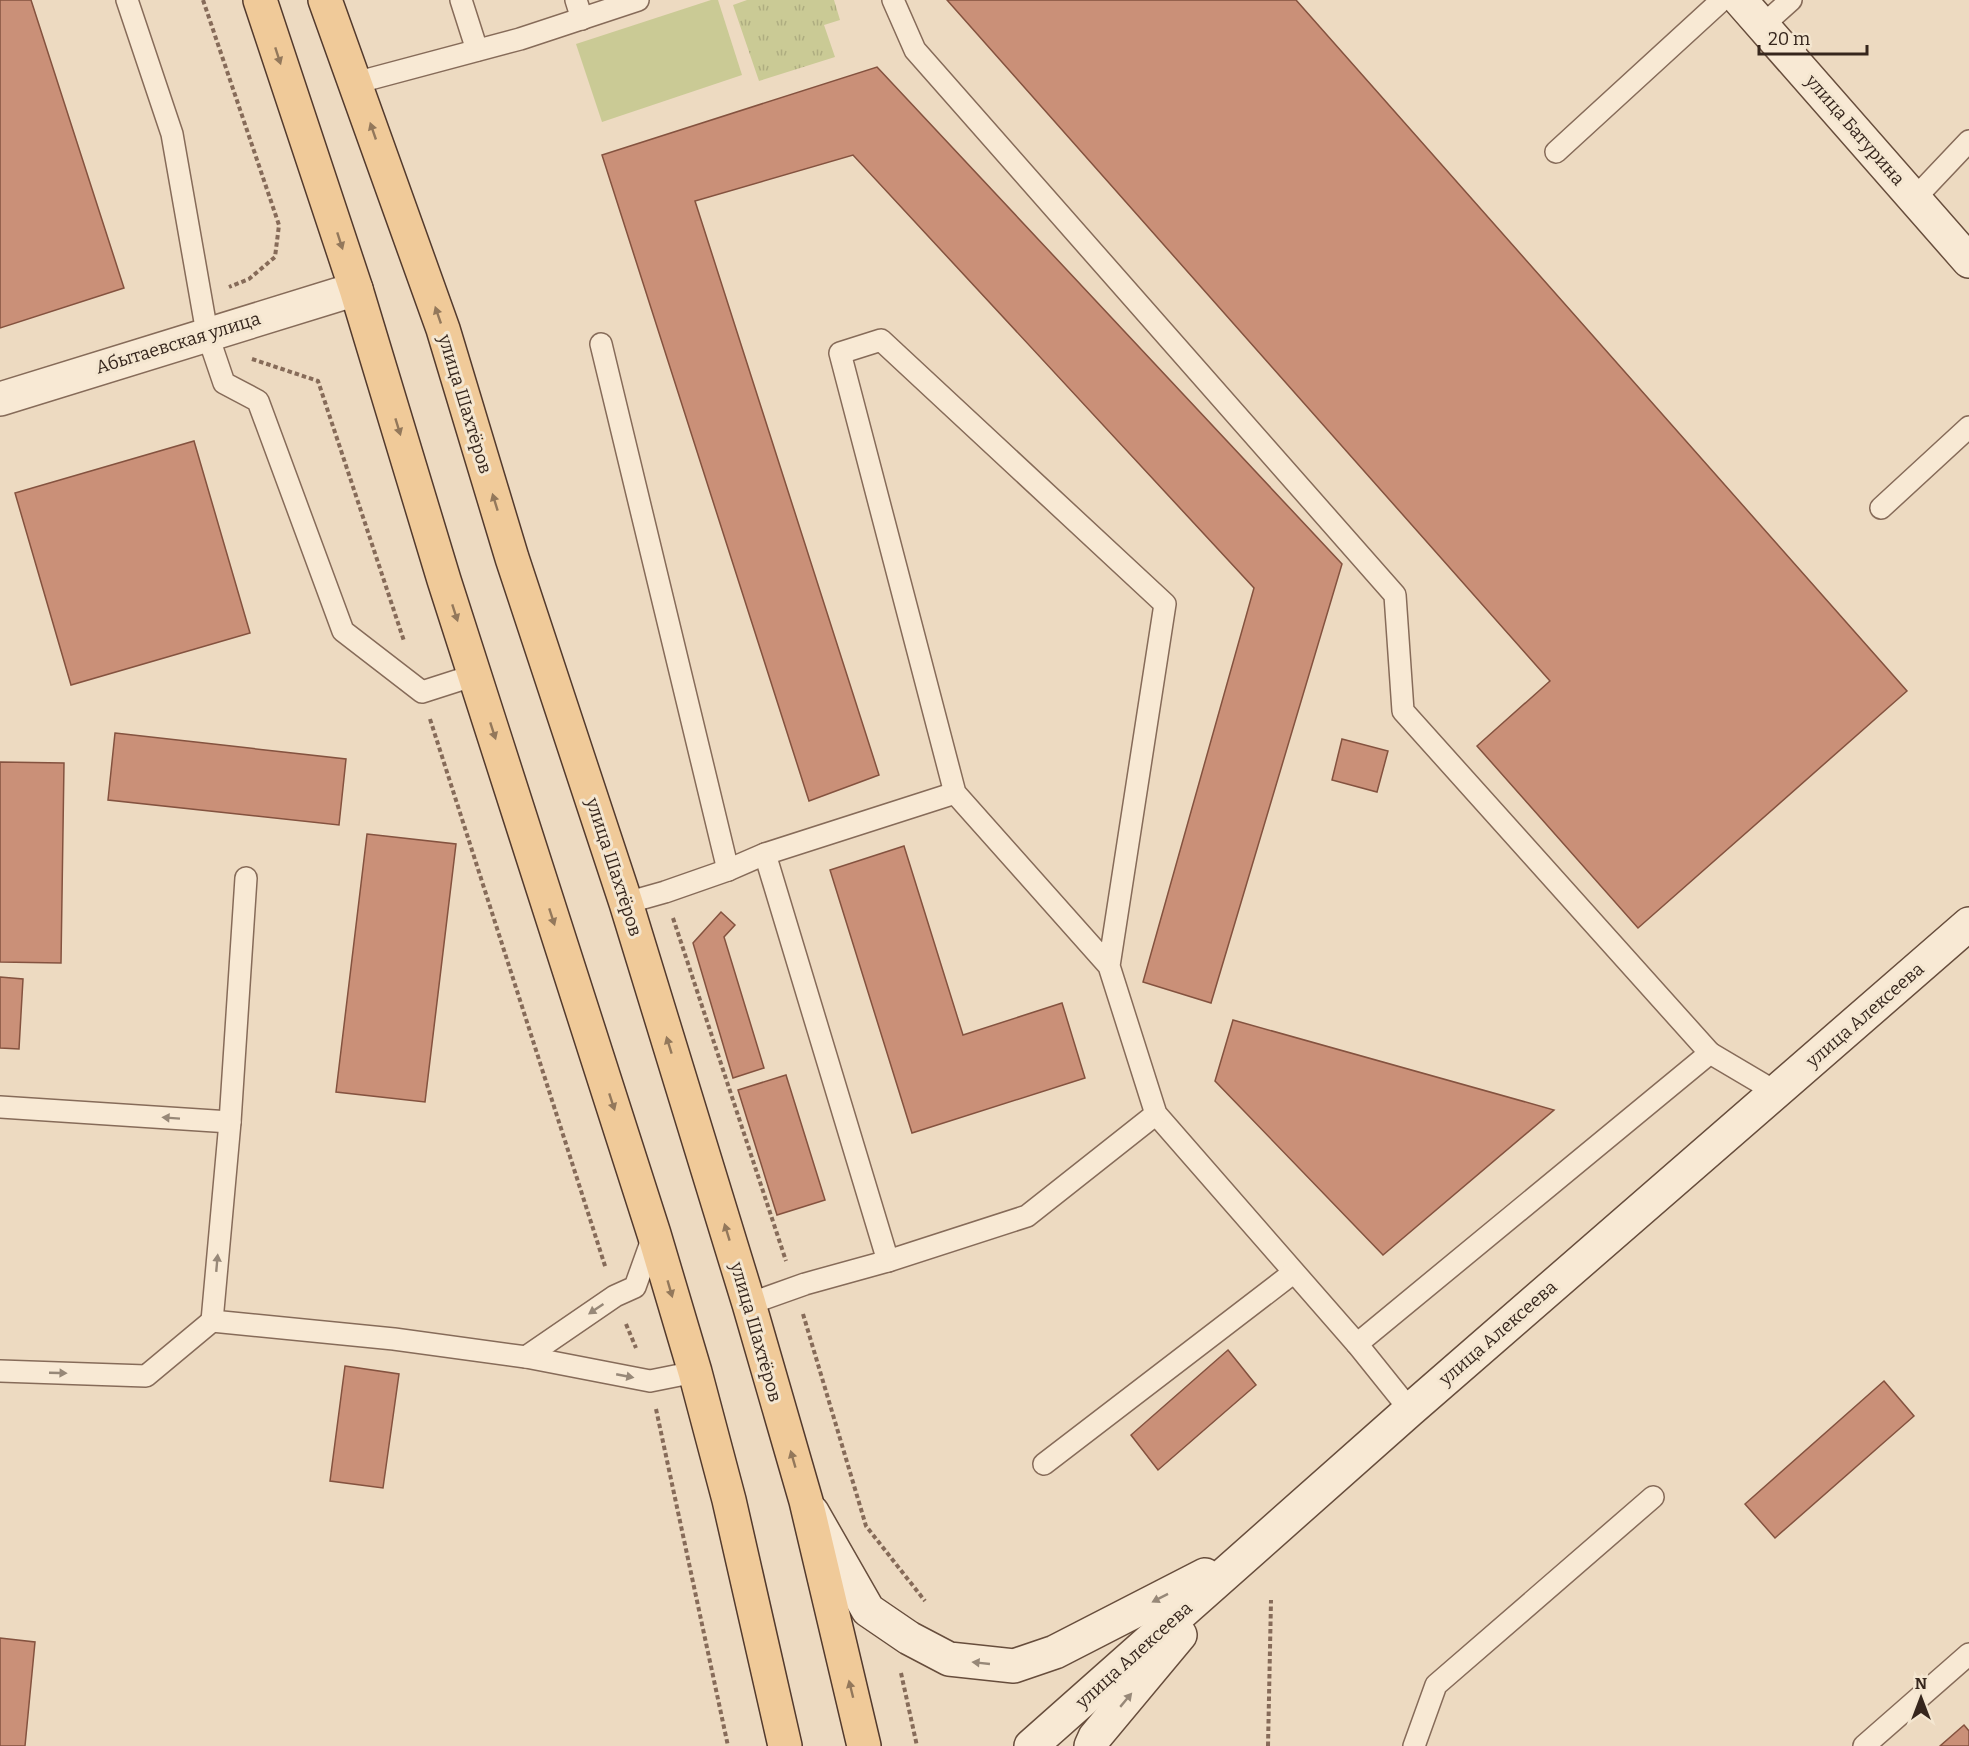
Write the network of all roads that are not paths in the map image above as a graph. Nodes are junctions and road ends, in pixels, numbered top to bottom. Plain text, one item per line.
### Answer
1 (127, 0) edge
2 (260, 0) edge
3 (326, 0) edge
4 (461, 0) edge
5 (638, 0) edge
6 (893, 0) edge
7 (1722, 0) edge
8 (1740, 0) edge
9 (1791, 0) edge
10 (579, 9) edge
11 (1763, 25) junction
12 (477, 50) junction
13 (355, 82) junction
14 (1969, 141) edge
15 (1556, 152) dead end
16 (1915, 198) junction
17 (1969, 261) edge
18 (356, 289) junction
19 (207, 333) junction
20 (601, 344) dead end
21 (0, 399) edge
22 (1969, 427) edge
23 (1881, 508) dead end
24 (475, 675) junction
25 (956, 793) junction
26 (765, 854) junction
27 (728, 870) junction
28 (246, 878) dead end
29 (626, 903) junction
30 (1969, 924) edge
31 (1109, 966) junction
32 (1710, 1053) junction
33 (1776, 1092) junction
34 (0, 1107) edge
35 (1156, 1114) junction
36 (230, 1122) junction
37 (654, 1234) junction
38 (888, 1261) junction
39 (1293, 1273) junction
40 (749, 1304) junction
41 (212, 1321) junction
42 (1357, 1344) junction
43 (526, 1357) junction
44 (0, 1371) edge
45 (694, 1372) junction
46 (1410, 1410) junction
47 (1044, 1464) dead end
48 (1653, 1497) dead end
49 (806, 1501) junction
50 (1250, 1552) junction
51 (1969, 1654) edge
52 (785, 1746) edge
53 (864, 1746) edge
54 (1031, 1746) edge
55 (1091, 1746) edge
56 (1414, 1746) edge
57 (1864, 1746) edge

1 - 19 lane
2 -> 18 main road
3 - 13 main road, улица Шахтёров
4 - 12 lane
5 - 10 lane
6 - 32 lane
7 - 15 lane
8 - 11 street, улица Батурина
9 - 11 lane
10 - 12 lane
11 - 16 street, улица Батурина
12 - 13 lane
29 -> 13 main road, улица Шахтёров
14 - 16 lane
16 - 17 street, улица Батурина
18 - 19 street, Абытаевская улица
18 -> 24 main road
19 - 21 street, Абытаевская улица
19 - 24 lane
20 - 27 lane
22 - 23 lane
24 -> 37 main road
25 - 26 lane
25 - 31 lane
25 - 31 lane
26 - 27 lane
26 - 38 lane
27 - 29 lane
28 - 36 lane
40 -> 29 main road, улица Шахтёров
30 - 33 street, улица Алексеева
31 - 35 lane
32 - 33 lane
32 - 42 lane
33 - 46 street, улица Алексеева
36 -> 34 lane
35 - 38 lane
35 - 39 lane
41 -> 36 lane
37 -> 43 lane
37 -> 45 main road
38 - 40 lane
39 - 42 lane
39 - 47 lane
49 -> 40 main road, улица Шахтёров
41 - 43 lane
44 -> 41 lane
42 - 46 lane
43 -> 45 lane
45 - 52 main road
46 - 50 street, улица Алексеева
48 - 56 lane
50 -> 49 street
53 -> 49 main road, улица Шахтёров
50 - 54 street, улица Алексеева
55 -> 50 street
51 - 57 lane

